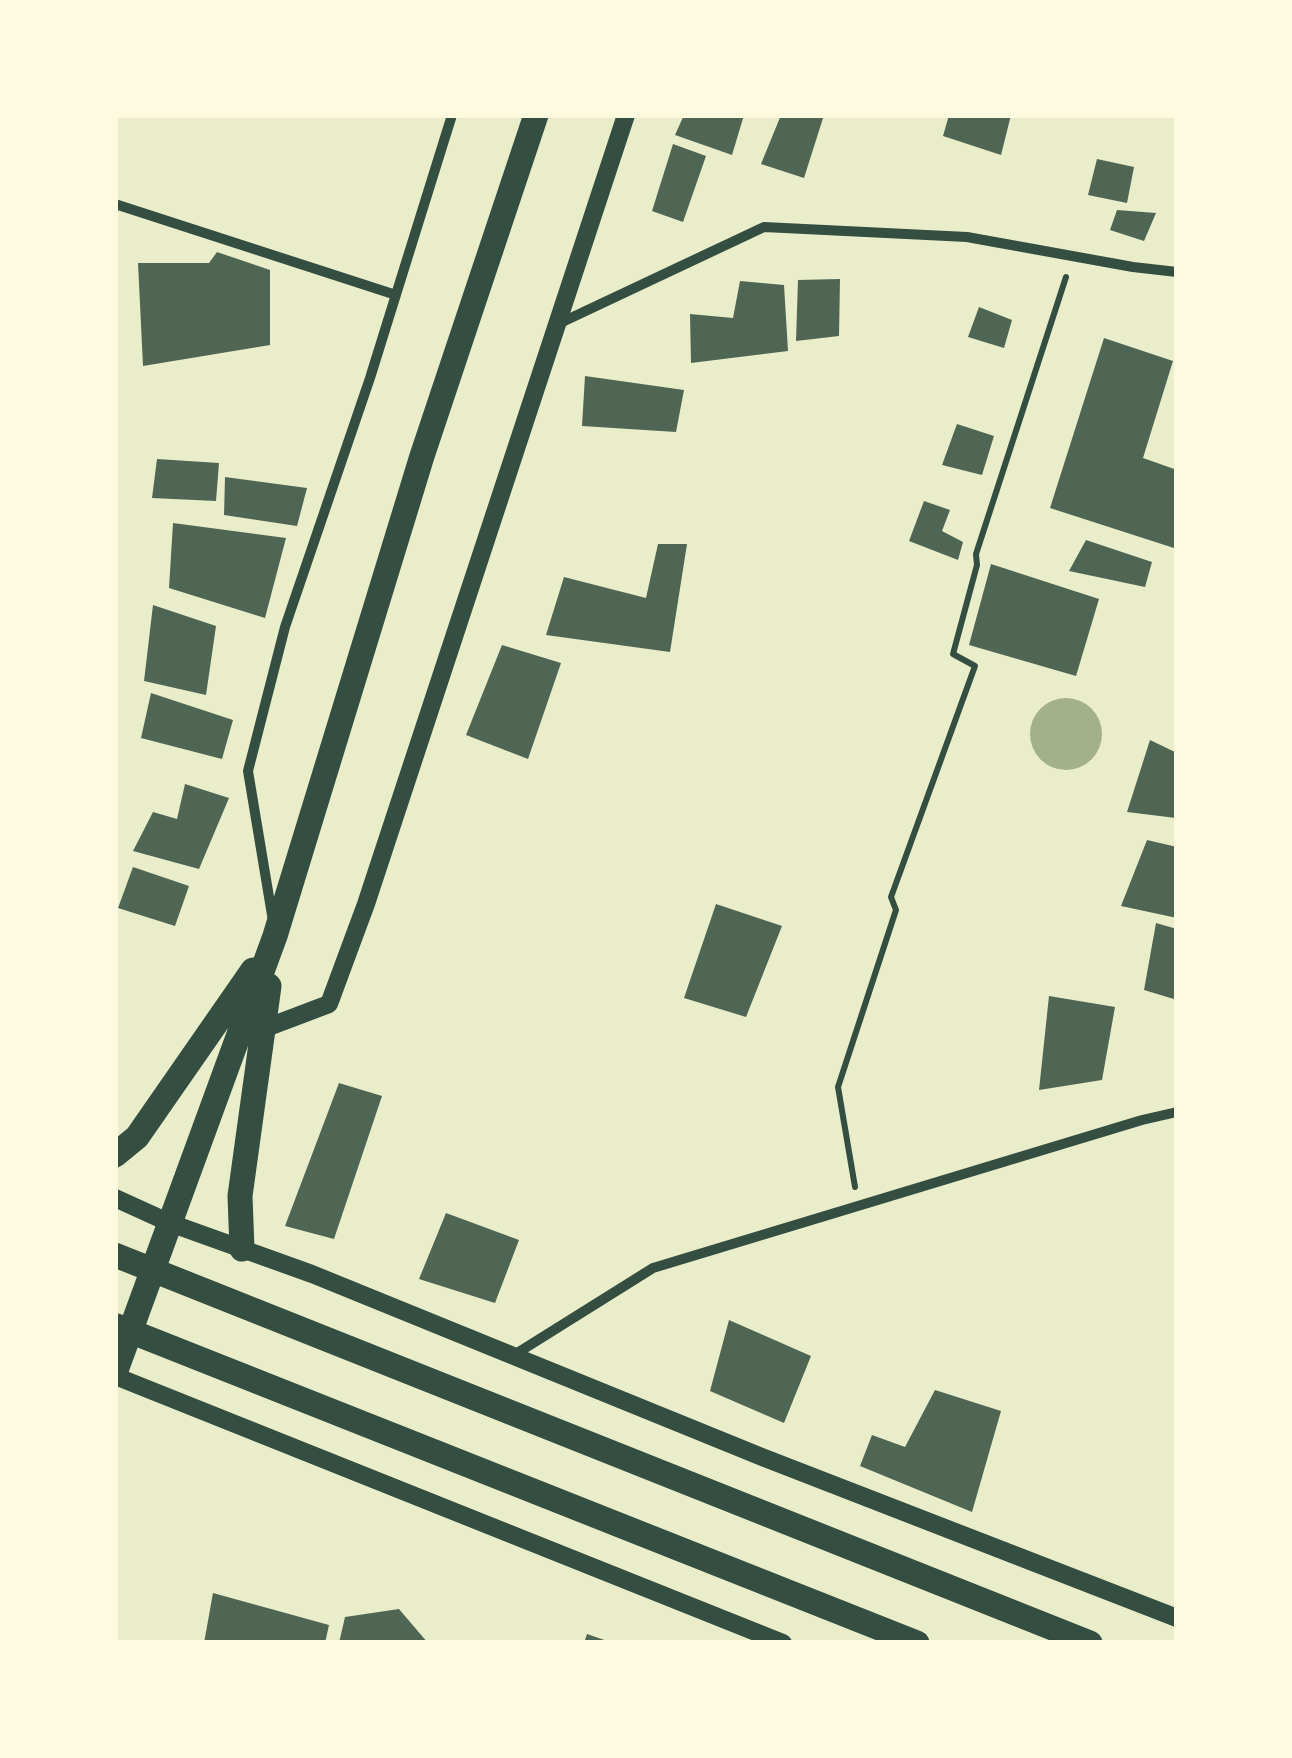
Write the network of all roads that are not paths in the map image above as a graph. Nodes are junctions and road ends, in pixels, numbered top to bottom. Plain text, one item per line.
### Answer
1 (452, 115) edge
2 (536, 115) edge
3 (626, 115) edge
4 (115, 204) edge
5 (1177, 272) edge
6 (396, 294) junction
7 (556, 325) junction
8 (275, 936) junction
9 (263, 1028) junction
10 (1177, 1112) edge
11 (115, 1155) edge
12 (115, 1198) edge
13 (170, 1223) junction
14 (242, 1248) junction
15 (115, 1255) edge
16 (115, 1326) edge
17 (514, 1354) junction
18 (115, 1374) edge
19 (1177, 1618) edge
20 (783, 1643) edge
21 (917, 1643) edge
22 (1090, 1643) edge

1 - 6 street
2 - 8 highway
3 - 7 street
4 - 6 street
5 - 7 street
6 - 8 street
7 - 9 street
8 - 9 highway
8 - 11 highway
8 - 13 highway
9 - 14 highway
10 - 17 street
12 - 13 street
13 - 14 street
13 - 18 highway
14 - 17 street
15 - 22 highway
16 - 21 highway
17 - 19 street
18 - 20 street

